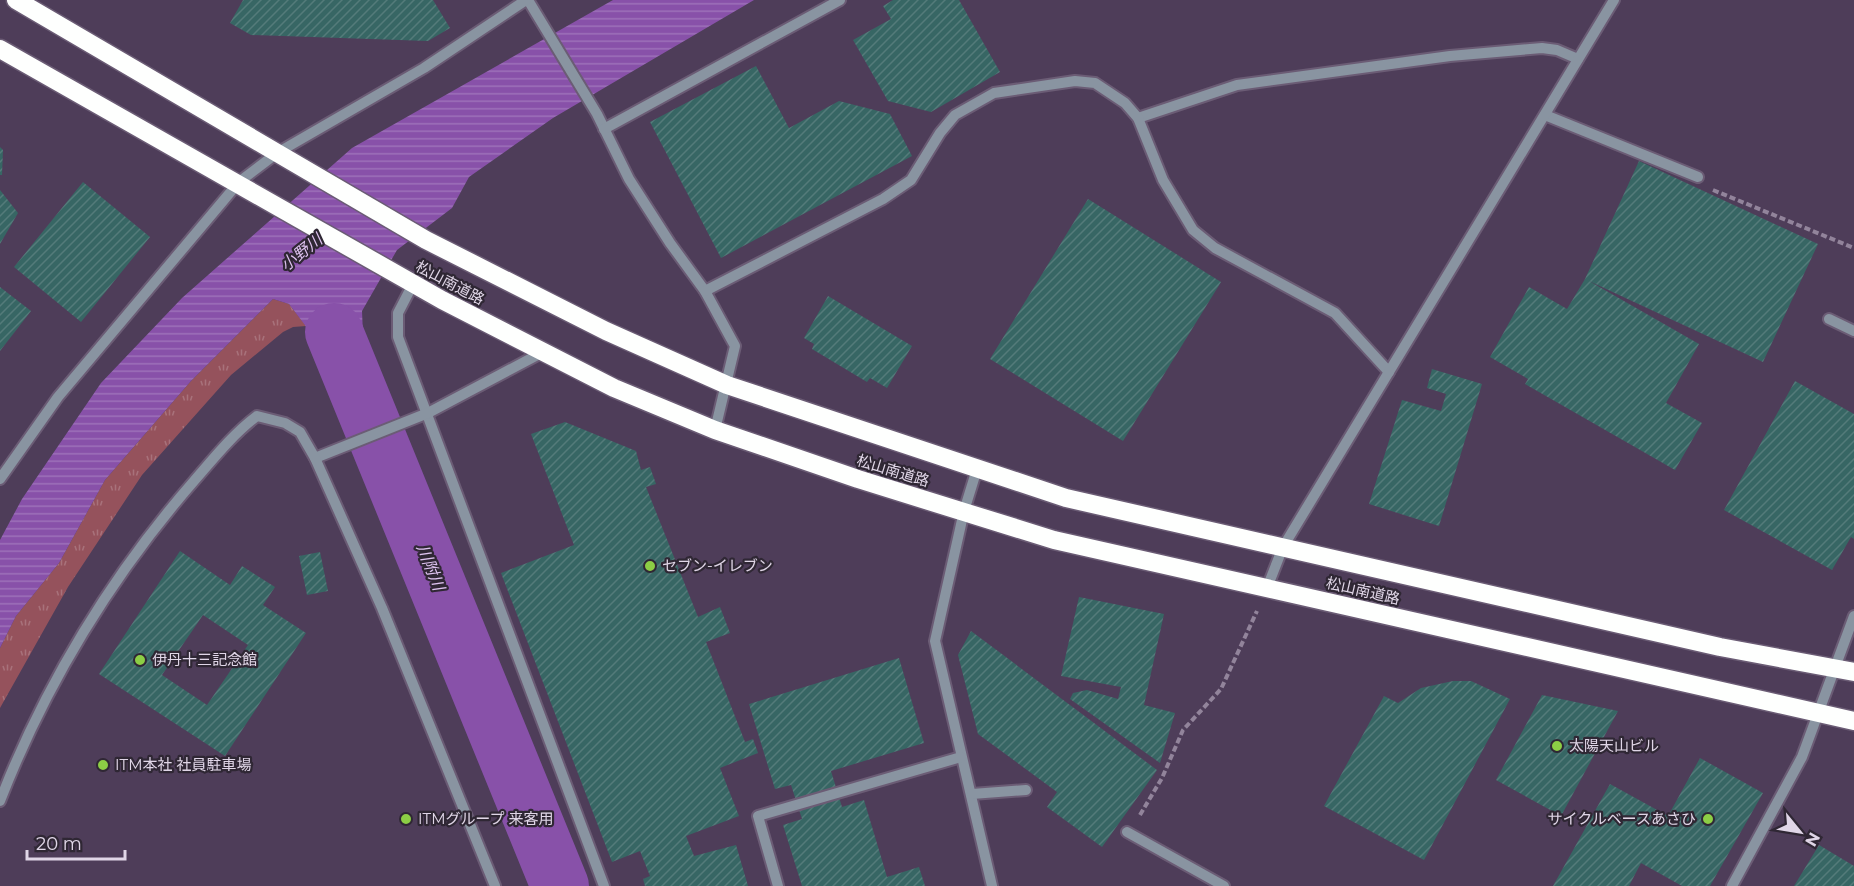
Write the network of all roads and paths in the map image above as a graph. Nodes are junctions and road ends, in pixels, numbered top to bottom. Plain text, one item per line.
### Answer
1 (16, 0) edge
2 (527, 0) edge
3 (840, 0) edge
4 (1614, 0) edge
5 (0, 49) edge
6 (1578, 59) junction
7 (1545, 115) junction
8 (1138, 118) junction
9 (604, 129) junction
10 (277, 153) junction
11 (1698, 177) joint
12 (239, 182) junction
13 (1854, 248) edge
14 (413, 284) junction
15 (705, 291) junction
16 (1829, 319) dead end
17 (1854, 332) edge
18 (543, 352) junction
19 (1389, 372) junction
20 (727, 385) junction
21 (425, 414) junction
22 (716, 430) junction
23 (315, 458) junction
24 (977, 468) junction
25 (0, 479) edge
26 (964, 510) junction
27 (1283, 547) junction
28 (1267, 588) junction
29 (1854, 616) edge
30 (1834, 667) junction
31 (1854, 672) edge
32 (1818, 712) junction
33 (1854, 721) edge
34 (961, 757) junction
35 (1026, 790) dead end
36 (972, 794) junction
37 (0, 801) edge
38 (1126, 832) joint
39 (493, 885) edge
40 (604, 886) edge
41 (778, 886) edge
42 (992, 886) edge
43 (1224, 886) edge
44 (1732, 886) edge

1 - 10 highway, 松山南道路
2 - 9 street
2 - 10 street
3 - 9 street
4 - 6 street
5 - 12 highway, 松山南道路
6 - 7 street
6 - 8 street
7 - 11 street
7 - 19 street
8 - 15 street
8 - 19 street
9 - 15 street
10 - 12 street
10 - 20 highway, 松山南道路
11 - 13 path
12 - 14 highway, 松山南道路
12 - 25 street
14 - 18 highway, 松山南道路
14 - 21 street
15 - 20 street
16 - 17 street
18 - 21 street
18 - 22 highway, 松山南道路
19 - 27 street
20 - 22 street
20 - 24 highway, 松山南道路
21 - 23 street
21 - 40 street
22 - 26 highway, 松山南道路
23 - 37 street
23 - 39 street
24 - 26 street
24 - 27 highway, 松山南道路
26 - 28 highway, 松山南道路
26 - 34 street
27 - 28 street
27 - 30 highway, 松山南道路
28 - 32 highway, 松山南道路
28 - 38 path
29 - 30 street
30 - 31 highway, 松山南道路
30 - 32 street
32 - 33 highway, 松山南道路
32 - 44 street
34 - 36 street
34 - 41 street
35 - 36 street
36 - 42 street
38 - 43 street

